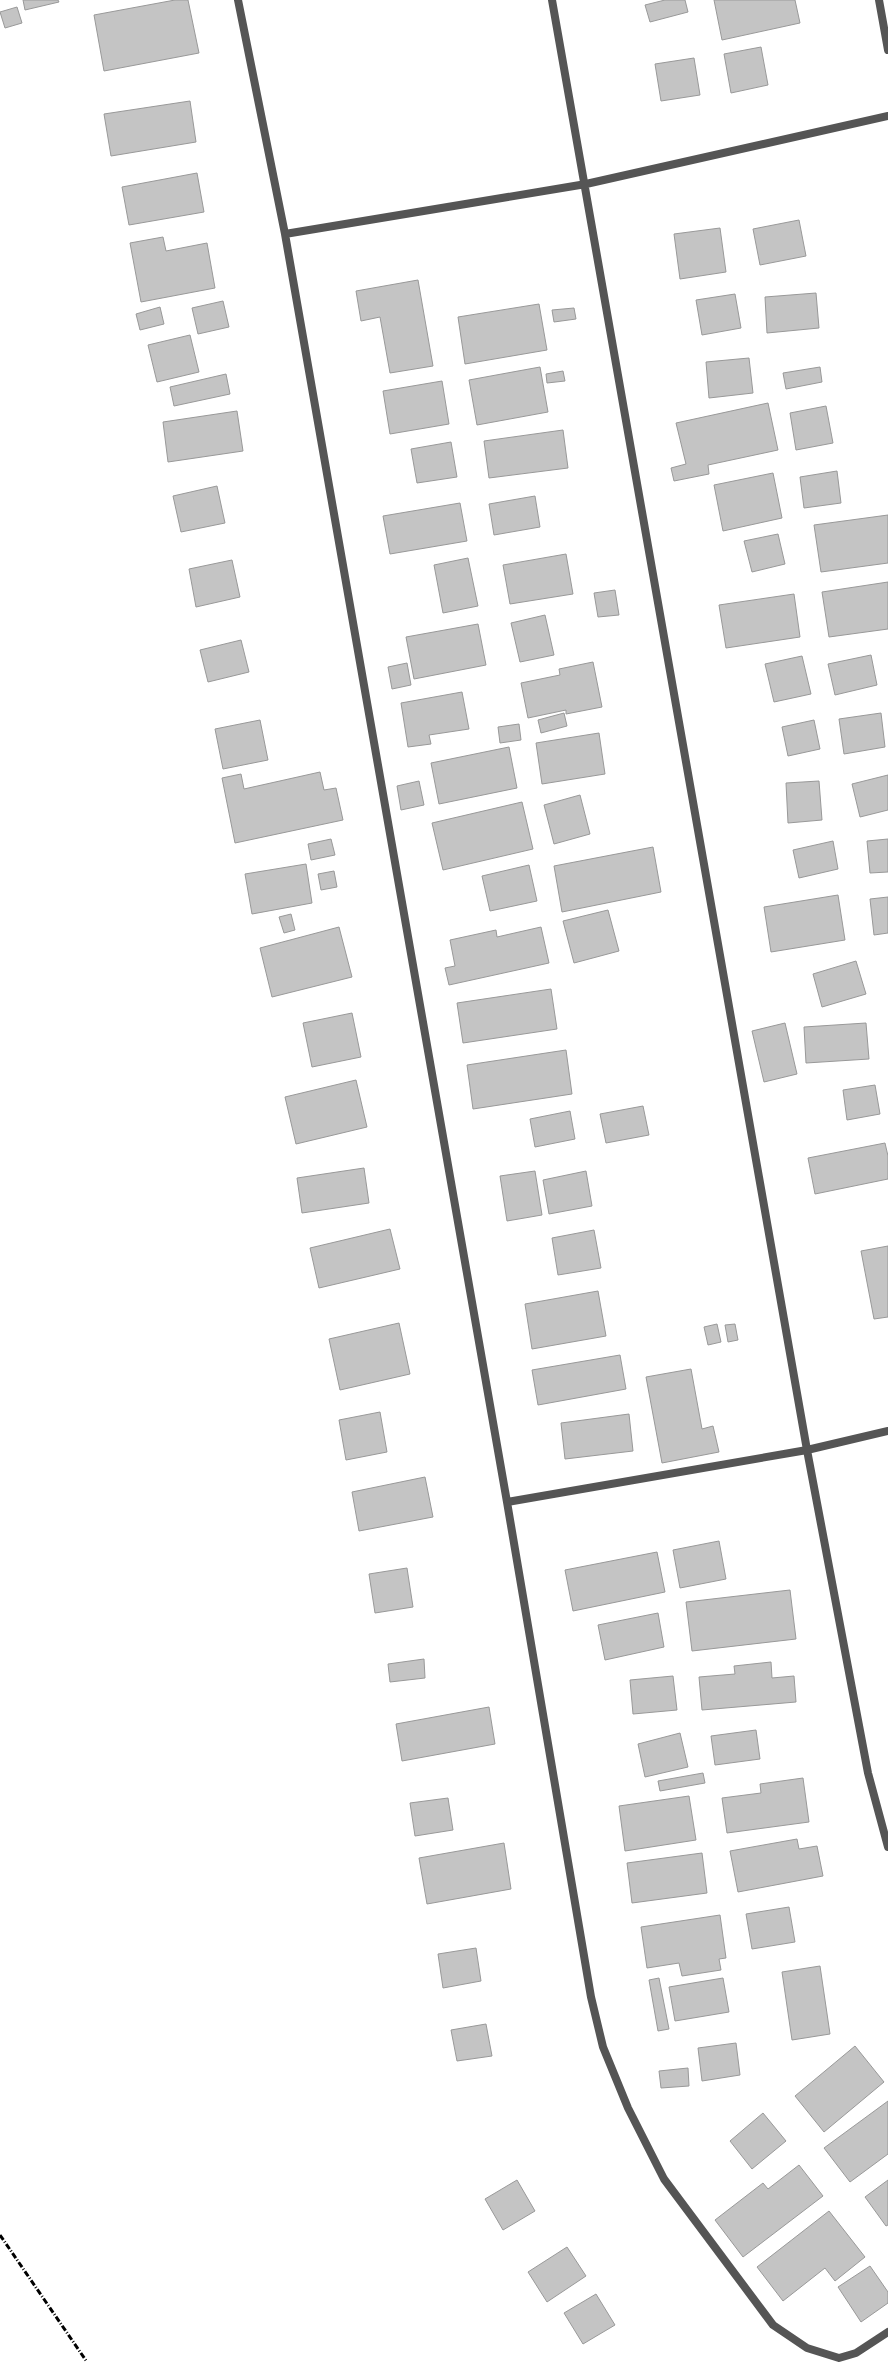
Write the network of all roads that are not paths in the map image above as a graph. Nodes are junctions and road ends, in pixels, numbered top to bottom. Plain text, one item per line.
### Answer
1 (238, 0) edge
2 (552, 0) edge
3 (879, 0) edge
4 (888, 50) edge
5 (888, 116) edge
6 (586, 184) junction
7 (286, 234) junction
8 (888, 1431) edge
9 (807, 1450) junction
10 (507, 1502) junction
11 (888, 1847) edge
12 (888, 2332) edge

1 - 7 street
2 - 6 street
3 - 4 street
5 - 6 street
6 - 7 street
6 - 9 street
7 - 10 street
8 - 9 street
9 - 10 street
9 - 11 street
10 - 12 street

